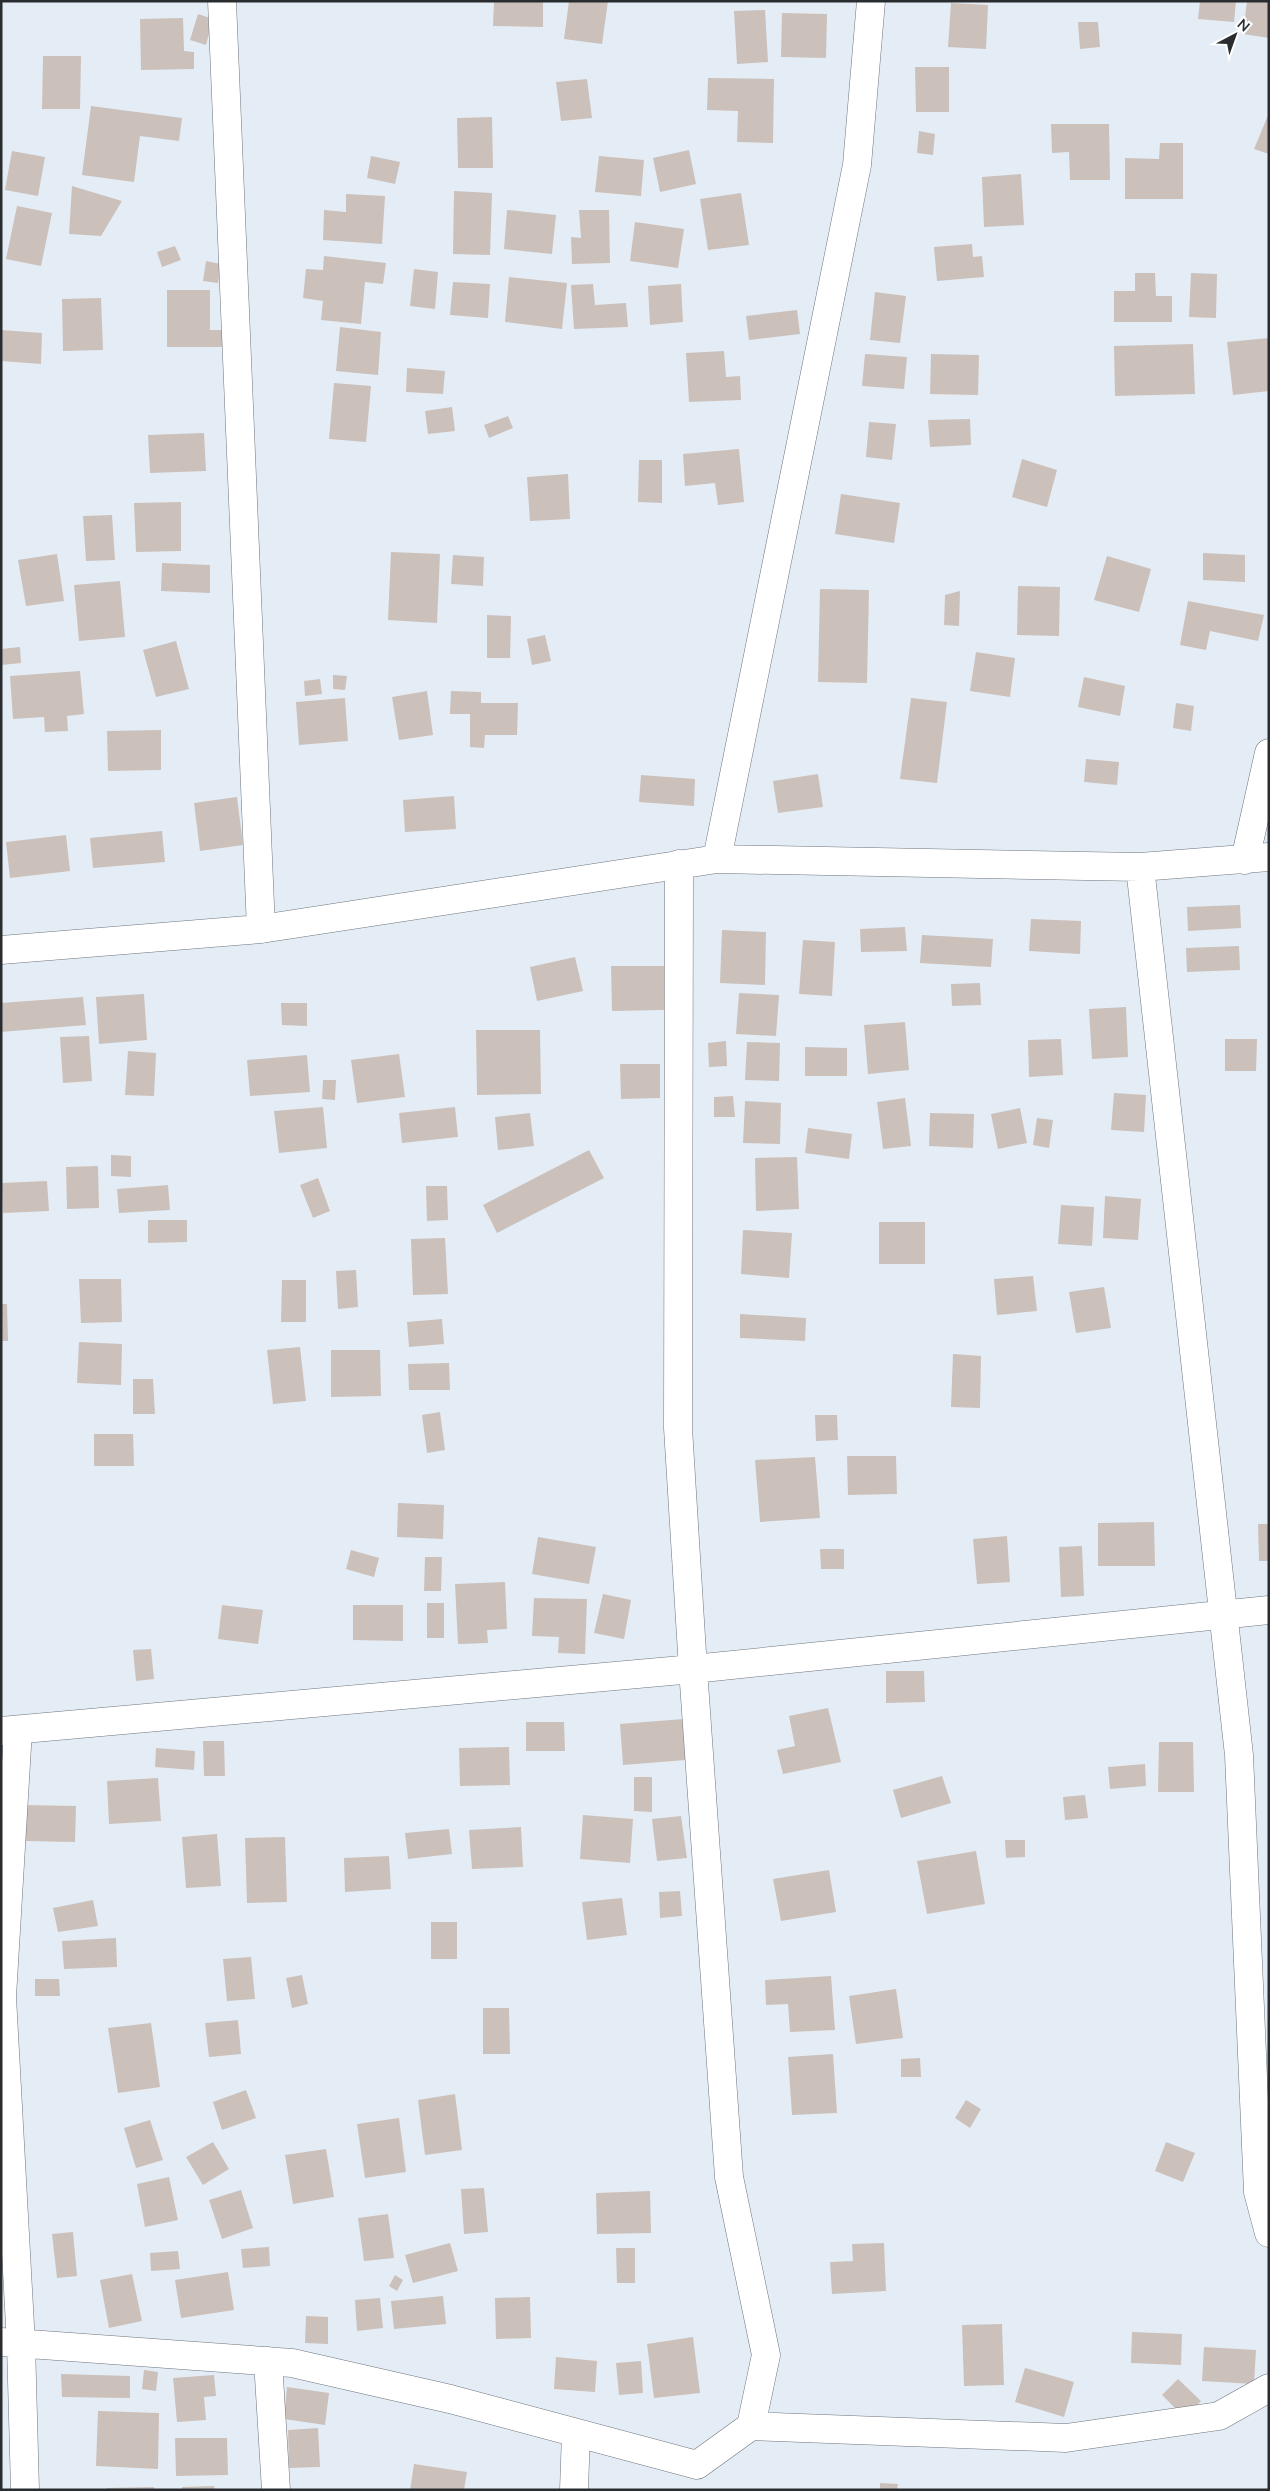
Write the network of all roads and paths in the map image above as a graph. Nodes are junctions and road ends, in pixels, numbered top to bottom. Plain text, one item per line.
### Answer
1 (222, 1) edge
2 (871, 1) edge
3 (1269, 753) edge
4 (717, 859) junction
5 (1257, 859) edge
6 (679, 864) junction
7 (1140, 867) junction
8 (261, 929) junction
9 (1, 950) edge
10 (1269, 1610) edge
11 (1223, 1613) junction
12 (693, 1669) junction
13 (9, 1731) edge
14 (1269, 2233) edge
15 (11, 2343) edge
16 (268, 2361) junction
17 (1269, 2388) edge
18 (751, 2426) junction
19 (576, 2433) junction
20 (25, 2490) edge
21 (276, 2490) edge
22 (574, 2490) edge

1 - 8 street
2 - 4 street
3 - 5 street
4 - 6 street
4 - 7 street
5 - 7 street
6 - 8 street
6 - 12 street
7 - 11 street
8 - 9 street
10 - 11 street
11 - 12 street
11 - 14 street
12 - 13 street
12 - 18 street
13 - 15 street
15 - 16 street
15 - 20 street
16 - 19 street
16 - 21 street
17 - 18 street
18 - 19 street
19 - 22 street

